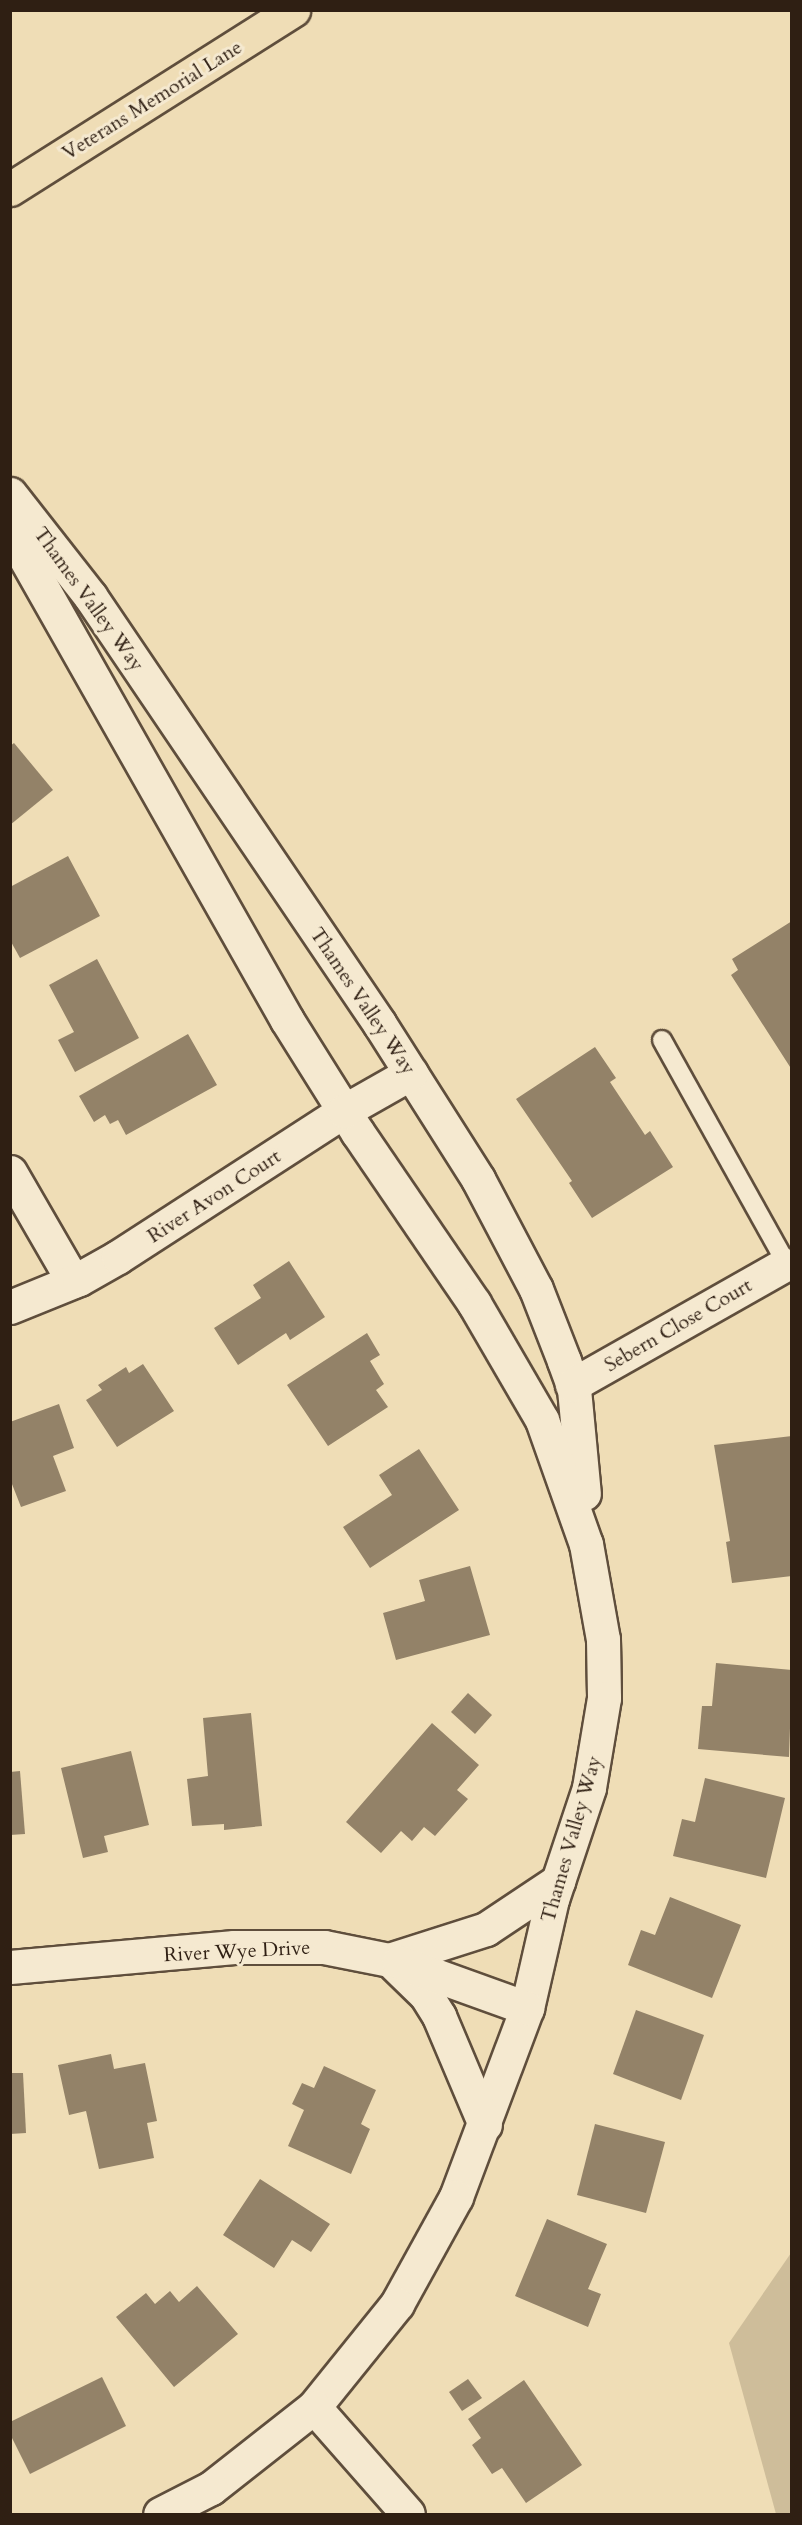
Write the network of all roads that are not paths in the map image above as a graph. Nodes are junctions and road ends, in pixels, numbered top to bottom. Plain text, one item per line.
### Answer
1 (293, 10) edge
2 (10, 189) edge
3 (10, 495) edge
4 (10, 531) edge
5 (662, 1040) dead end
6 (411, 1073) junction
7 (344, 1111) junction
8 (10, 1172) edge
9 (789, 1264) edge
10 (74, 1281) junction
11 (10, 1307) edge
12 (572, 1385) junction
13 (590, 1562) junction
14 (558, 1881) junction
15 (390, 1960) junction
16 (10, 1968) edge
17 (527, 2008) junction
18 (485, 2125) junction
19 (315, 2407) junction
20 (160, 2514) edge
21 (408, 2514) edge

1 - 2 main road, Veterans Memorial Lane
3 - 6 street, Thames Valley Way
4 - 7 street, Thames Valley Way
5 - 9 lane
6 - 7 street, River Avon Court
6 - 12 street, Thames Valley Way
7 - 10 street, River Avon Court
7 - 13 street, Thames Valley Way
8 - 10 street
9 - 12 street, Sebern Close Court
10 - 11 street, River Avon Court
12 - 13 street, Thames Valley Way
13 - 14 street, Thames Valley Way
14 - 15 street
14 - 17 street, Thames Valley Way
15 - 16 street, River Wye Drive
15 - 17 street, River Wye Drive
15 - 18 street
17 - 18 street, Thames Valley Way
18 - 19 street, Thames Valley Way
19 - 20 street, Thames Valley Way
19 - 21 street

